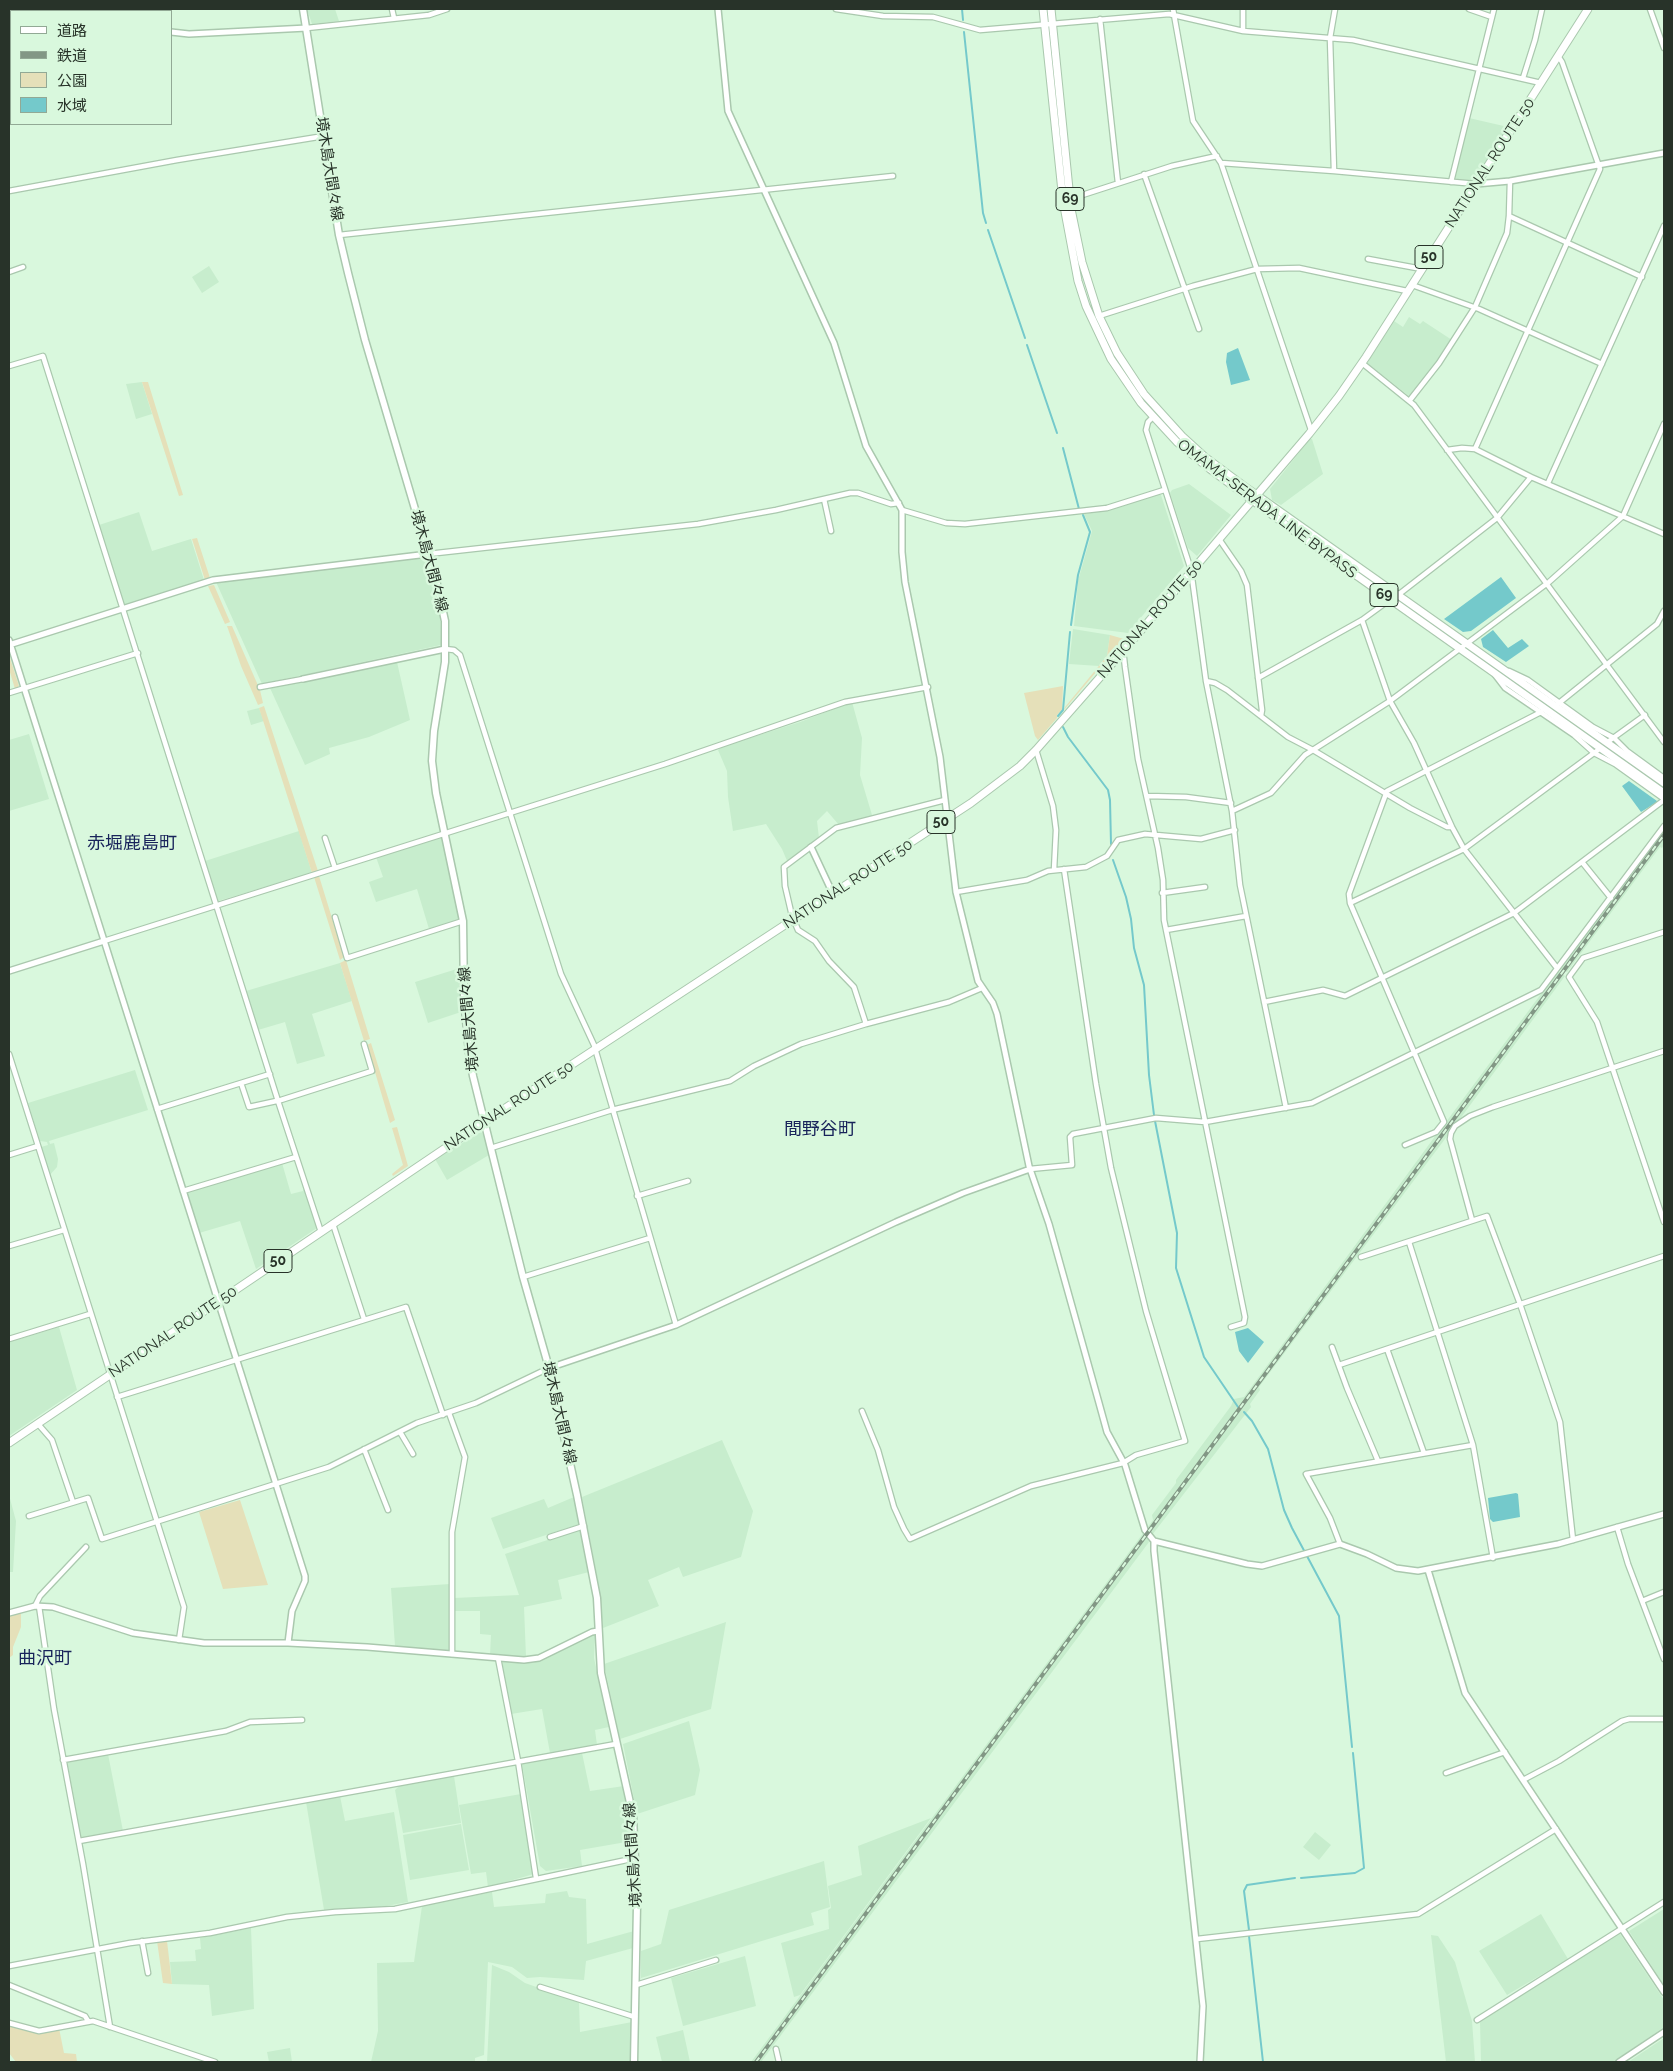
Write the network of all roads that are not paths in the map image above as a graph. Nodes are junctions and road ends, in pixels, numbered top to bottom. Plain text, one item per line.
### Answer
1 (303, 9) edge
2 (392, 9) edge
3 (447, 9) edge
4 (718, 9) edge
5 (836, 9) edge
6 (1043, 9) edge
7 (1051, 9) edge
8 (1243, 9) edge
9 (1335, 9) edge
10 (1469, 9) edge
11 (1494, 9) edge
12 (1542, 9) edge
13 (1588, 9) edge
14 (1650, 9) edge
15 (1173, 12) edge
16 (1492, 17) junction
17 (394, 18) junction
18 (1100, 19) junction
19 (1053, 23) junction
20 (1045, 24) junction
21 (308, 28) junction
22 (1243, 31) junction
23 (172, 32) edge
24 (1330, 38) junction
25 (1664, 48) edge
26 (1558, 56) junction
27 (1479, 68) junction
28 (1523, 78) junction
29 (1541, 83) junction
30 (324, 136) junction
31 (1664, 153) edge
32 (1217, 156) junction
33 (1222, 163) junction
34 (1599, 165) junction
35 (1334, 171) junction
36 (1144, 174) junction
37 (893, 176) dead end
38 (1510, 181) junction
39 (1451, 182) junction
40 (1118, 183) junction
41 (1476, 184) junction
42 (9, 191) edge
43 (764, 191) junction
44 (1070, 199) junction
45 (1509, 216) junction
46 (1664, 226) edge
47 (340, 236) junction
48 (1567, 241) junction
49 (1368, 259) dead end
50 (23, 267) dead end
51 (1257, 268) junction
52 (1422, 269) junction
53 (9, 272) edge
54 (1642, 276) junction
55 (1185, 288) junction
56 (1409, 288) junction
57 (1475, 307) junction
58 (1099, 316) junction
59 (1199, 329) dead end
60 (1529, 330) junction
61 (1362, 363) junction
62 (1602, 364) junction
63 (9, 366) edge
64 (1410, 400) junction
65 (1153, 417) junction
66 (1664, 424) edge
67 (1311, 430) junction
68 (1475, 449) junction
69 (1447, 450) junction
70 (1531, 476) junction
71 (1548, 484) junction
72 (1164, 490) junction
73 (1254, 498) junction
74 (824, 499) junction
75 (899, 503) junction
76 (902, 510) junction
77 (1623, 516) junction
78 (1497, 518) junction
79 (831, 531) dead end
80 (1664, 534) edge
81 (1219, 539) junction
82 (428, 554) junction
83 (1191, 570) junction
84 (1546, 584) junction
85 (1398, 595) junction
86 (1388, 598) junction
87 (123, 609) junction
88 (1664, 611) edge
89 (1362, 620) junction
90 (9, 643) edge
91 (1467, 643) junction
92 (1460, 648) junction
93 (445, 649) junction
94 (138, 653) junction
95 (1120, 654) junction
96 (1606, 664) junction
97 (1503, 669) junction
98 (1493, 672) junction
99 (1258, 678) junction
100 (303, 679) joint
101 (1206, 682) junction
102 (260, 687) dead end
103 (928, 687) junction
104 (23, 688) junction
105 (9, 693) edge
106 (1390, 701) junction
107 (1558, 703) junction
108 (1541, 712) junction
109 (1645, 715) junction
110 (1261, 716) junction
111 (1611, 739) junction
112 (1664, 742) edge
113 (1036, 750) junction
114 (1313, 750) junction
115 (1596, 751) junction
116 (1427, 772) junction
117 (1664, 778) edge
118 (1664, 783) edge
119 (1664, 793) edge
120 (1386, 794) junction
121 (1148, 796) junction
122 (1664, 799) edge
123 (945, 800) junction
124 (1231, 803) junction
125 (1232, 811) junction
126 (510, 813) junction
127 (947, 819) junction
128 (1664, 826) edge
129 (1452, 827) junction
130 (1235, 830) junction
131 (444, 833) junction
132 (1154, 834) junction
133 (325, 838) dead end
134 (811, 847) junction
135 (1464, 849) junction
136 (1582, 862) junction
137 (335, 868) junction
138 (1064, 869) junction
139 (1054, 870) junction
140 (1205, 887) dead end
141 (956, 892) junction
142 (1162, 893) junction
143 (833, 894) junction
144 (1611, 898) junction
145 (1350, 903) junction
146 (216, 905) junction
147 (1514, 913) junction
148 (1246, 916) junction
149 (335, 917) dead end
150 (794, 919) junction
151 (463, 921) junction
152 (1166, 930) junction
153 (1664, 932) edge
154 (104, 941) junction
155 (1558, 968) junction
156 (9, 971) edge
157 (1382, 978) junction
158 (982, 988) junction
159 (1264, 1002) junction
160 (866, 1024) junction
161 (364, 1044) dead end
162 (595, 1050) junction
163 (1664, 1051) edge
164 (1414, 1053) junction
165 (9, 1054) edge
166 (10, 1063) edge
167 (1613, 1068) junction
168 (270, 1074) junction
169 (241, 1083) junction
170 (278, 1101) junction
171 (1286, 1108) junction
172 (157, 1109) junction
173 (612, 1110) junction
174 (484, 1122) junction
175 (1205, 1122) junction
176 (1104, 1128) junction
177 (1405, 1145) dead end
178 (38, 1146) junction
179 (491, 1148) junction
180 (9, 1155) edge
181 (296, 1157) junction
182 (1030, 1169) junction
183 (688, 1181) dead end
184 (183, 1191) junction
185 (637, 1196) junction
186 (1472, 1220) junction
187 (1664, 1222) edge
188 (333, 1224) junction
189 (64, 1230) junction
190 (321, 1232) junction
191 (650, 1238) junction
192 (1409, 1242) junction
193 (9, 1246) edge
194 (1664, 1256) edge
195 (1361, 1258) dead end
196 (523, 1278) junction
197 (218, 1302) junction
198 (1520, 1304) junction
199 (90, 1314) junction
200 (364, 1319) junction
201 (676, 1326) junction
202 (1231, 1327) dead end
203 (1437, 1332) junction
204 (9, 1339) edge
205 (1332, 1347) dead end
206 (1387, 1349) junction
207 (236, 1359) junction
208 (1339, 1365) junction
209 (549, 1368) junction
210 (110, 1374) junction
211 (118, 1397) junction
212 (862, 1411) dead end
213 (449, 1413) junction
214 (442, 1415) junction
215 (38, 1424) junction
216 (400, 1432) junction
217 (9, 1443) edge
218 (1473, 1445) junction
219 (364, 1449) junction
220 (1424, 1453) junction
221 (413, 1454) dead end
222 (1378, 1461) junction
223 (1123, 1463) junction
224 (276, 1486) junction
225 (73, 1502) junction
226 (388, 1510) dead end
227 (1664, 1514) edge
228 (28, 1516) dead end
229 (157, 1522) junction
230 (584, 1526) junction
231 (1617, 1527) junction
232 (550, 1538) dead end
233 (1572, 1540) junction
234 (1154, 1541) junction
235 (1340, 1544) junction
236 (86, 1547) dead end
237 (1493, 1558) junction
238 (1428, 1570) junction
239 (1664, 1592) edge
240 (1642, 1600) junction
241 (37, 1606) junction
242 (9, 1613) edge
243 (598, 1631) junction
244 (179, 1640) junction
245 (288, 1643) junction
246 (452, 1654) junction
247 (498, 1658) junction
248 (1664, 1659) edge
249 (1664, 1719) edge
250 (302, 1720) dead end
251 (616, 1744) junction
252 (1505, 1752) junction
253 (63, 1760) junction
254 (518, 1762) junction
255 (1446, 1773) dead end
256 (1523, 1780) junction
257 (1556, 1829) junction
258 (79, 1841) junction
259 (636, 1858) junction
260 (536, 1878) junction
261 (1664, 1902) edge
262 (1622, 1929) junction
263 (1197, 1939) junction
264 (142, 1941) junction
265 (97, 1950) junction
266 (716, 1960) dead end
267 (9, 1966) edge
268 (148, 1973) dead end
269 (9, 1985) edge
270 (636, 1985) junction
271 (540, 1987) dead end
272 (1664, 1992) edge
273 (635, 2017) junction
274 (1477, 2020) dead end
275 (88, 2021) junction
276 (9, 2023) edge
277 (110, 2027) junction
278 (1664, 2032) edge
279 (776, 2050) dead end
280 (215, 2062) edge
281 (634, 2062) edge
282 (779, 2062) edge
283 (1200, 2062) edge
284 (1619, 2062) edge

1 - 21 main road, 境木島大間々線
2 - 17 street
3 - 17 street
4 - 43 street
5 - 20 street
6 - 20 main road, OMAMA-SERADA LINE BYPASS / 69
7 - 19 main road, OMAMA-SERADA LINE BYPASS / 69
8 - 22 street
9 - 24 street
10 - 16 street
11 - 16 street
12 - 28 street
13 - 26 main road, NATIONAL ROUTE 50 / 50
14 - 25 street
15 - 18 street
15 - 22 street
15 - 32 street
16 - 27 street
17 - 21 street
18 - 19 street
18 - 40 street
19 - 20 street
19 - 44 main road, OMAMA-SERADA LINE BYPASS / 69
20 - 65 main road, OMAMA-SERADA LINE BYPASS / 69
21 - 23 street
21 - 30 main road, 境木島大間々線
22 - 24 street
24 - 27 street
24 - 35 street
26 - 29 main road, NATIONAL ROUTE 50 / 50
26 - 34 street
27 - 28 street
27 - 39 street
28 - 29 street
29 - 41 main road, NATIONAL ROUTE 50 / 50
30 - 42 street
30 - 47 main road, 境木島大間々線
31 - 34 street
32 - 33 street
32 - 36 street
33 - 35 street
33 - 51 street
34 - 38 street
34 - 48 street
35 - 39 street
36 - 40 street
36 - 55 street
37 - 43 street
38 - 41 street
38 - 45 street
39 - 41 street
40 - 44 street
41 - 52 main road, NATIONAL ROUTE 50 / 50
43 - 47 street
43 - 75 street
44 - 58 main road, OMAMA-SERADA LINE BYPASS / 69
45 - 48 street
45 - 57 street
46 - 54 street
47 - 82 main road, 境木島大間々線
48 - 54 street
48 - 60 street
49 - 52 street
50 - 53 street
51 - 55 street
51 - 56 street
51 - 67 street
52 - 56 main road, NATIONAL ROUTE 50 / 50
54 - 62 street
55 - 58 street
55 - 59 street
56 - 57 street
56 - 61 main road, NATIONAL ROUTE 50 / 50
57 - 60 street
57 - 64 street
58 - 73 main road, OMAMA-SERADA LINE BYPASS / 69
60 - 62 street
60 - 68 street
61 - 64 street
61 - 67 main road, NATIONAL ROUTE 50 / 50
62 - 71 street
63 - 87 street
64 - 69 street
65 - 72 street
65 - 73 main road, OMAMA-SERADA LINE BYPASS / 69
66 - 77 street
67 - 73 main road, NATIONAL ROUTE 50 / 50
68 - 69 street
68 - 70 street
69 - 78 street
70 - 71 street
70 - 78 street
71 - 77 street
72 - 76 street
72 - 83 street
73 - 81 main road, NATIONAL ROUTE 50 / 50
73 - 85 main road, OMAMA-SERADA LINE BYPASS / 69
73 - 86 main road, OMAMA-SERADA LINE BYPASS / 69
74 - 75 street
74 - 79 street
74 - 82 street
75 - 76 street
76 - 103 street
77 - 80 street
77 - 84 street
78 - 84 street
78 - 85 street
81 - 83 main road, NATIONAL ROUTE 50 / 50
81 - 99 street
82 - 87 street
82 - 93 main road, 境木島大間々線
83 - 95 main road, NATIONAL ROUTE 50 / 50
83 - 101 street
84 - 91 street
84 - 96 street
85 - 91 main road, OMAMA-SERADA LINE BYPASS / 69
86 - 89 street
86 - 92 main road, OMAMA-SERADA LINE BYPASS / 69
87 - 90 street
87 - 94 street
88 - 96 street
89 - 99 street
89 - 106 street
90 - 104 street
91 - 92 street
91 - 97 main road, OMAMA-SERADA LINE BYPASS / 69
92 - 98 main road, OMAMA-SERADA LINE BYPASS / 69
92 - 106 street
93 - 100 street
93 - 126 street
93 - 131 main road, 境木島大間々線
94 - 104 street
94 - 146 street
95 - 113 main road, NATIONAL ROUTE 50 / 50
95 - 121 street
96 - 107 street
96 - 109 street
97 - 107 street
97 - 118 main road, OMAMA-SERADA LINE BYPASS / 69
98 - 108 street
98 - 119 main road, OMAMA-SERADA LINE BYPASS / 69
99 - 110 street
100 - 102 street
101 - 110 street
101 - 124 street
103 - 123 street
103 - 126 street
104 - 105 street
104 - 154 street
106 - 114 street
106 - 116 street
107 - 111 street
108 - 115 street
108 - 116 street
109 - 111 street
109 - 112 street
110 - 114 street
111 - 117 street
113 - 127 main road, NATIONAL ROUTE 50 / 50
113 - 139 street
114 - 120 street
114 - 125 street
115 - 122 street
115 - 135 street
116 - 120 street
116 - 129 street
120 - 129 street
120 - 145 street
121 - 124 street
121 - 132 street
122 - 136 street
123 - 127 street
123 - 134 street
124 - 125 street
125 - 130 street
126 - 131 street
126 - 162 street
127 - 141 street
127 - 143 main road, NATIONAL ROUTE 50 / 50
128 - 144 street
129 - 135 street
130 - 132 street
130 - 148 street
131 - 137 street
131 - 151 main road, 境木島大間々線
132 - 138 street
132 - 142 street
133 - 137 street
134 - 143 street
134 - 150 street
135 - 145 street
135 - 147 street
136 - 144 street
136 - 147 street
137 - 146 street
138 - 139 street
138 - 176 street
139 - 141 street
140 - 142 street
141 - 158 street
142 - 152 street
143 - 150 main road, NATIONAL ROUTE 50 / 50
144 - 155 street
145 - 157 street
146 - 154 street
146 - 168 street
147 - 155 street
147 - 157 street
148 - 152 street
148 - 159 street
149 - 151 street
150 - 160 street
150 - 162 main road, NATIONAL ROUTE 50 / 50
151 - 174 main road, 境木島大間々線
152 - 175 street
153 - 167 street
154 - 156 street
154 - 172 street
155 - 164 street
157 - 159 street
157 - 164 street
158 - 160 street
158 - 182 street
159 - 171 street
160 - 173 street
161 - 170 street
162 - 173 street
162 - 174 main road, NATIONAL ROUTE 50 / 50
163 - 167 street
164 - 171 street
164 - 177 street
165 - 166 street
166 - 178 street
167 - 186 street
167 - 187 street
168 - 169 street
168 - 170 street
169 - 170 street
169 - 172 street
170 - 181 street
171 - 175 street
172 - 184 street
173 - 179 street
173 - 185 street
174 - 179 main road, 境木島大間々線
174 - 188 main road, NATIONAL ROUTE 50 / 50
175 - 176 street
175 - 202 street
176 - 182 street
176 - 223 street
178 - 180 street
178 - 189 street
179 - 196 main road, 境木島大間々線
181 - 184 street
181 - 190 street
182 - 201 street
182 - 223 street
183 - 185 street
184 - 197 street
185 - 191 street
186 - 192 street
186 - 198 street
188 - 190 main road, NATIONAL ROUTE 50 / 50
188 - 200 street
189 - 193 street
189 - 199 street
190 - 197 main road, NATIONAL ROUTE 50 / 50
191 - 196 street
191 - 201 street
192 - 195 street
192 - 203 street
194 - 198 street
196 - 209 main road, 境木島大間々線
197 - 207 street
197 - 210 main road, NATIONAL ROUTE 50 / 50
198 - 203 street
198 - 233 street
199 - 204 street
199 - 210 street
200 - 207 street
200 - 214 street
201 - 209 street
203 - 206 street
203 - 218 street
205 - 208 street
206 - 208 street
206 - 220 street
207 - 211 street
207 - 224 street
208 - 222 street
209 - 213 street
209 - 230 main road, 境木島大間々線
210 - 211 street
210 - 215 main road, NATIONAL ROUTE 50 / 50
211 - 229 street
212 - 223 street
213 - 214 street
213 - 246 street
214 - 216 street
215 - 217 main road, NATIONAL ROUTE 50 / 50
215 - 225 street
216 - 219 street
216 - 221 street
218 - 220 street
218 - 237 street
219 - 224 street
219 - 226 street
220 - 222 street
222 - 235 street
223 - 234 street
224 - 229 street
224 - 245 street
225 - 228 street
225 - 229 street
227 - 231 street
229 - 244 street
230 - 232 street
230 - 243 main road, 境木島大間々線
231 - 233 street
231 - 240 street
233 - 237 street
234 - 235 street
234 - 263 street
235 - 238 street
236 - 241 street
237 - 238 street
238 - 252 street
239 - 240 street
240 - 248 street
241 - 242 street
241 - 244 street
241 - 253 street
243 - 247 street
243 - 251 main road, 境木島大間々線
244 - 245 street
245 - 246 street
246 - 247 street
247 - 254 street
249 - 256 street
250 - 253 street
251 - 254 street
251 - 259 main road, 境木島大間々線
252 - 255 street
252 - 256 street
253 - 258 street
254 - 258 street
254 - 260 street
256 - 257 street
257 - 262 street
257 - 263 street
258 - 265 street
259 - 260 street
259 - 270 main road, 境木島大間々線
260 - 264 street
261 - 262 street
262 - 272 street
262 - 274 street
263 - 283 street
264 - 265 street
264 - 268 street
265 - 267 street
265 - 277 street
266 - 270 street
269 - 275 street
270 - 273 main road, 境木島大間々線
271 - 273 street
273 - 281 main road, 境木島大間々線
275 - 276 street
275 - 277 street
277 - 280 street
278 - 284 street
279 - 282 street

